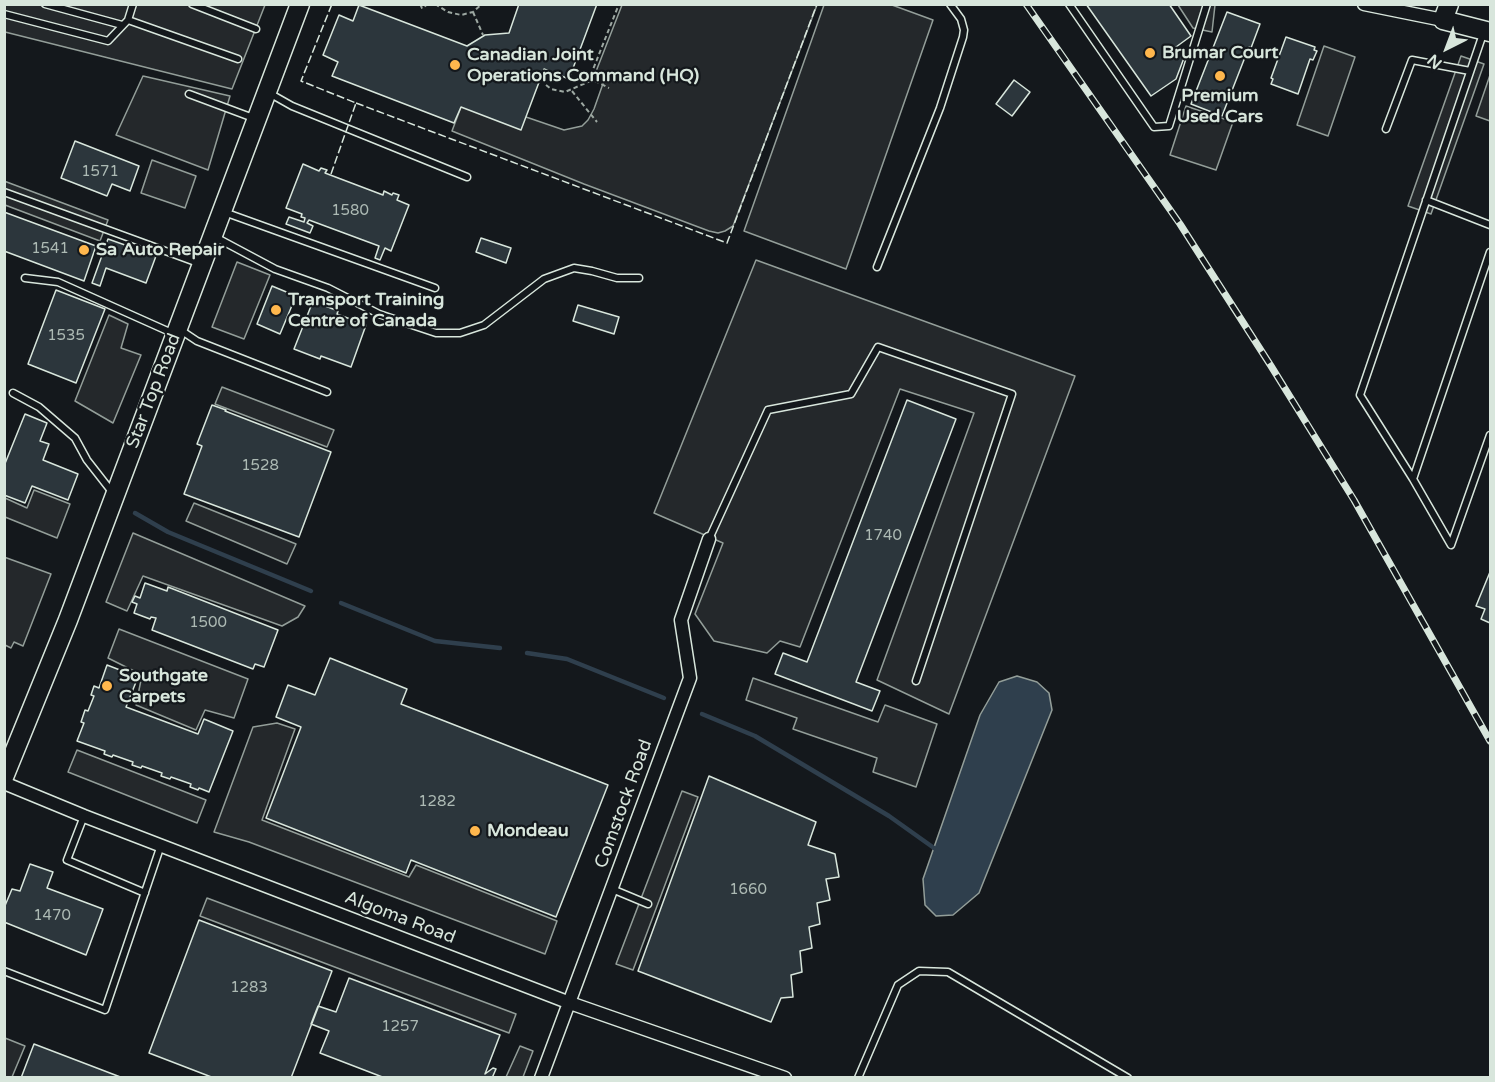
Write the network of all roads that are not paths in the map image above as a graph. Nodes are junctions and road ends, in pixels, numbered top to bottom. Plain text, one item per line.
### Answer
1 (45, 4) edge
2 (133, 4) edge
3 (192, 4) edge
4 (300, 4) edge
5 (950, 4) edge
6 (1070, 4) edge
7 (1207, 4) edge
8 (1364, 4) edge
9 (1446, 12) edge
10 (4, 14) edge
11 (125, 22) junction
12 (256, 29) dead end
13 (1487, 32) edge
14 (238, 59) dead end
15 (1470, 71) junction
16 (267, 93) junction
17 (189, 94) dead end
18 (257, 119) junction
19 (1386, 129) dead end
20 (467, 177) dead end
21 (4, 192) edge
22 (1426, 200) junction
23 (222, 211) junction
24 (1491, 225) edge
25 (212, 236) junction
26 (1491, 252) edge
27 (203, 264) junction
28 (877, 267) dead end
29 (25, 278) dead end
30 (639, 278) dead end
31 (435, 288) dead end
32 (176, 332) junction
33 (327, 392) dead end
34 (13, 393) dead end
35 (1491, 435) edge
36 (1413, 479) junction
37 (115, 496) junction
38 (709, 539) joint
39 (916, 681) dead end
40 (4, 777) edge
41 (4, 783) edge
42 (84, 816) junction
43 (161, 845) junction
44 (612, 889) junction
45 (145, 893) junction
46 (648, 904) dead end
47 (4, 971) edge
48 (570, 1003) junction
49 (541, 1077) edge
50 (785, 1077) edge
51 (858, 1077) edge
52 (1128, 1077) edge

1 - 11 lane
2 - 11 lane
3 - 12 lane
4 - 16 street, Star Top Road
5 - 28 lane
6 - 7 lane
8 - 9 street
9 - 13 street
10 - 11 lane
11 - 14 lane
13 - 15 lane
15 - 19 lane
15 - 22 lane
16 - 18 street, Star Top Road
16 - 20 lane
17 - 18 lane
18 - 23 street, Star Top Road
21 - 27 lane
22 - 24 lane
22 - 36 lane
23 - 25 street, Star Top Road
23 - 31 lane
25 - 27 street, Star Top Road
25 - 30 lane
26 - 36 lane
27 - 32 street, Star Top Road
29 - 32 lane
32 - 33 lane
32 - 37 street, Star Top Road
34 - 37 lane
35 - 36 lane
37 - 40 street, Star Top Road
38 - 39 lane
38 - 44 street, Comstock Road
41 - 42 street, Algoma Road
42 - 43 street, Algoma Road
42 - 45 lane
43 - 45 lane
43 - 48 street, Algoma Road
44 - 46 lane
44 - 48 street, Comstock Road
45 - 47 lane
48 - 49 street, Comstock Road
48 - 50 street, Algoma Road
51 - 52 lane

